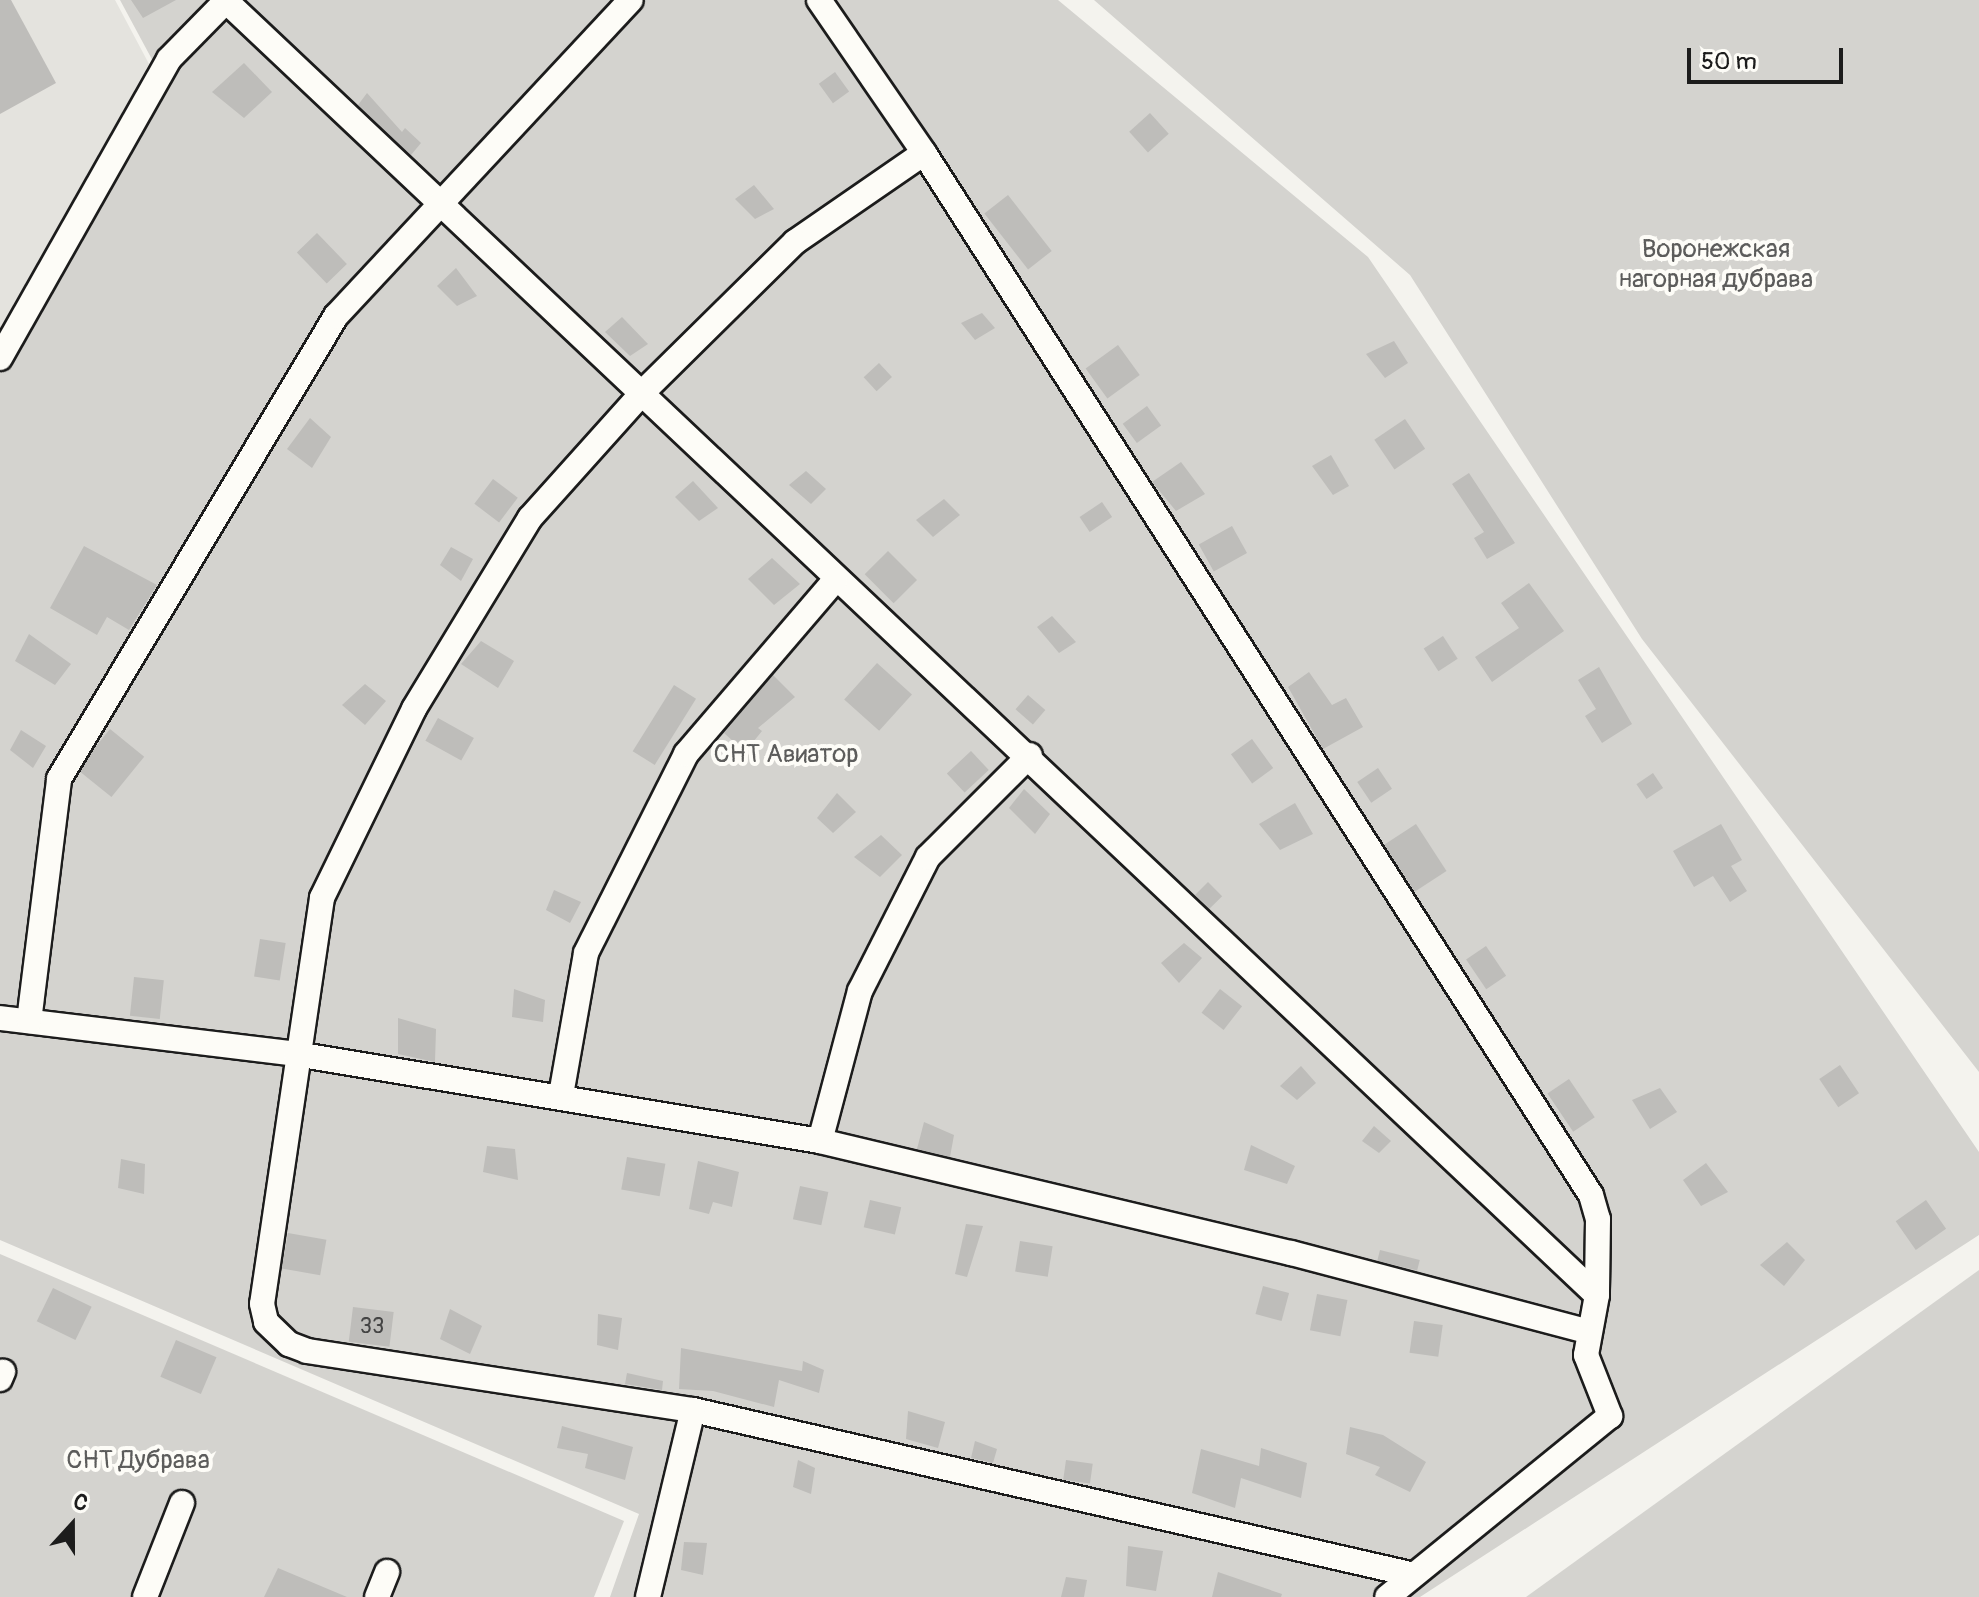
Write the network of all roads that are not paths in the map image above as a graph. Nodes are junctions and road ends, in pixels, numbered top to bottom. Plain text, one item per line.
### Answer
1 (226, 0) edge
2 (631, 0) edge
3 (819, 0) edge
4 (924, 153) junction
5 (438, 201) junction
6 (0, 358) edge
7 (644, 391) junction
8 (835, 580) junction
9 (1030, 755) junction
10 (0, 1018) edge
11 (29, 1021) junction
12 (296, 1054) junction
13 (561, 1095) junction
14 (820, 1141) junction
15 (1597, 1295) junction
16 (1589, 1332) junction
17 (693, 1410) junction
18 (182, 1503) dead end
19 (387, 1572) dead end
20 (1410, 1574) junction
21 (145, 1597) edge
22 (377, 1597) edge
23 (648, 1597) edge
24 (1387, 1597) edge

1 - 5 street
1 - 6 street
2 - 5 street
3 - 4 street
4 - 7 street
4 - 15 street
5 - 7 street
5 - 11 street
7 - 8 street
7 - 12 street
8 - 9 street
8 - 13 street
9 - 14 street
9 - 15 street
10 - 11 street
11 - 12 street
12 - 13 street
12 - 17 street
13 - 14 street
14 - 16 street
15 - 16 street
16 - 20 street
17 - 20 street
17 - 23 street
18 - 21 street
19 - 22 street
20 - 24 street

